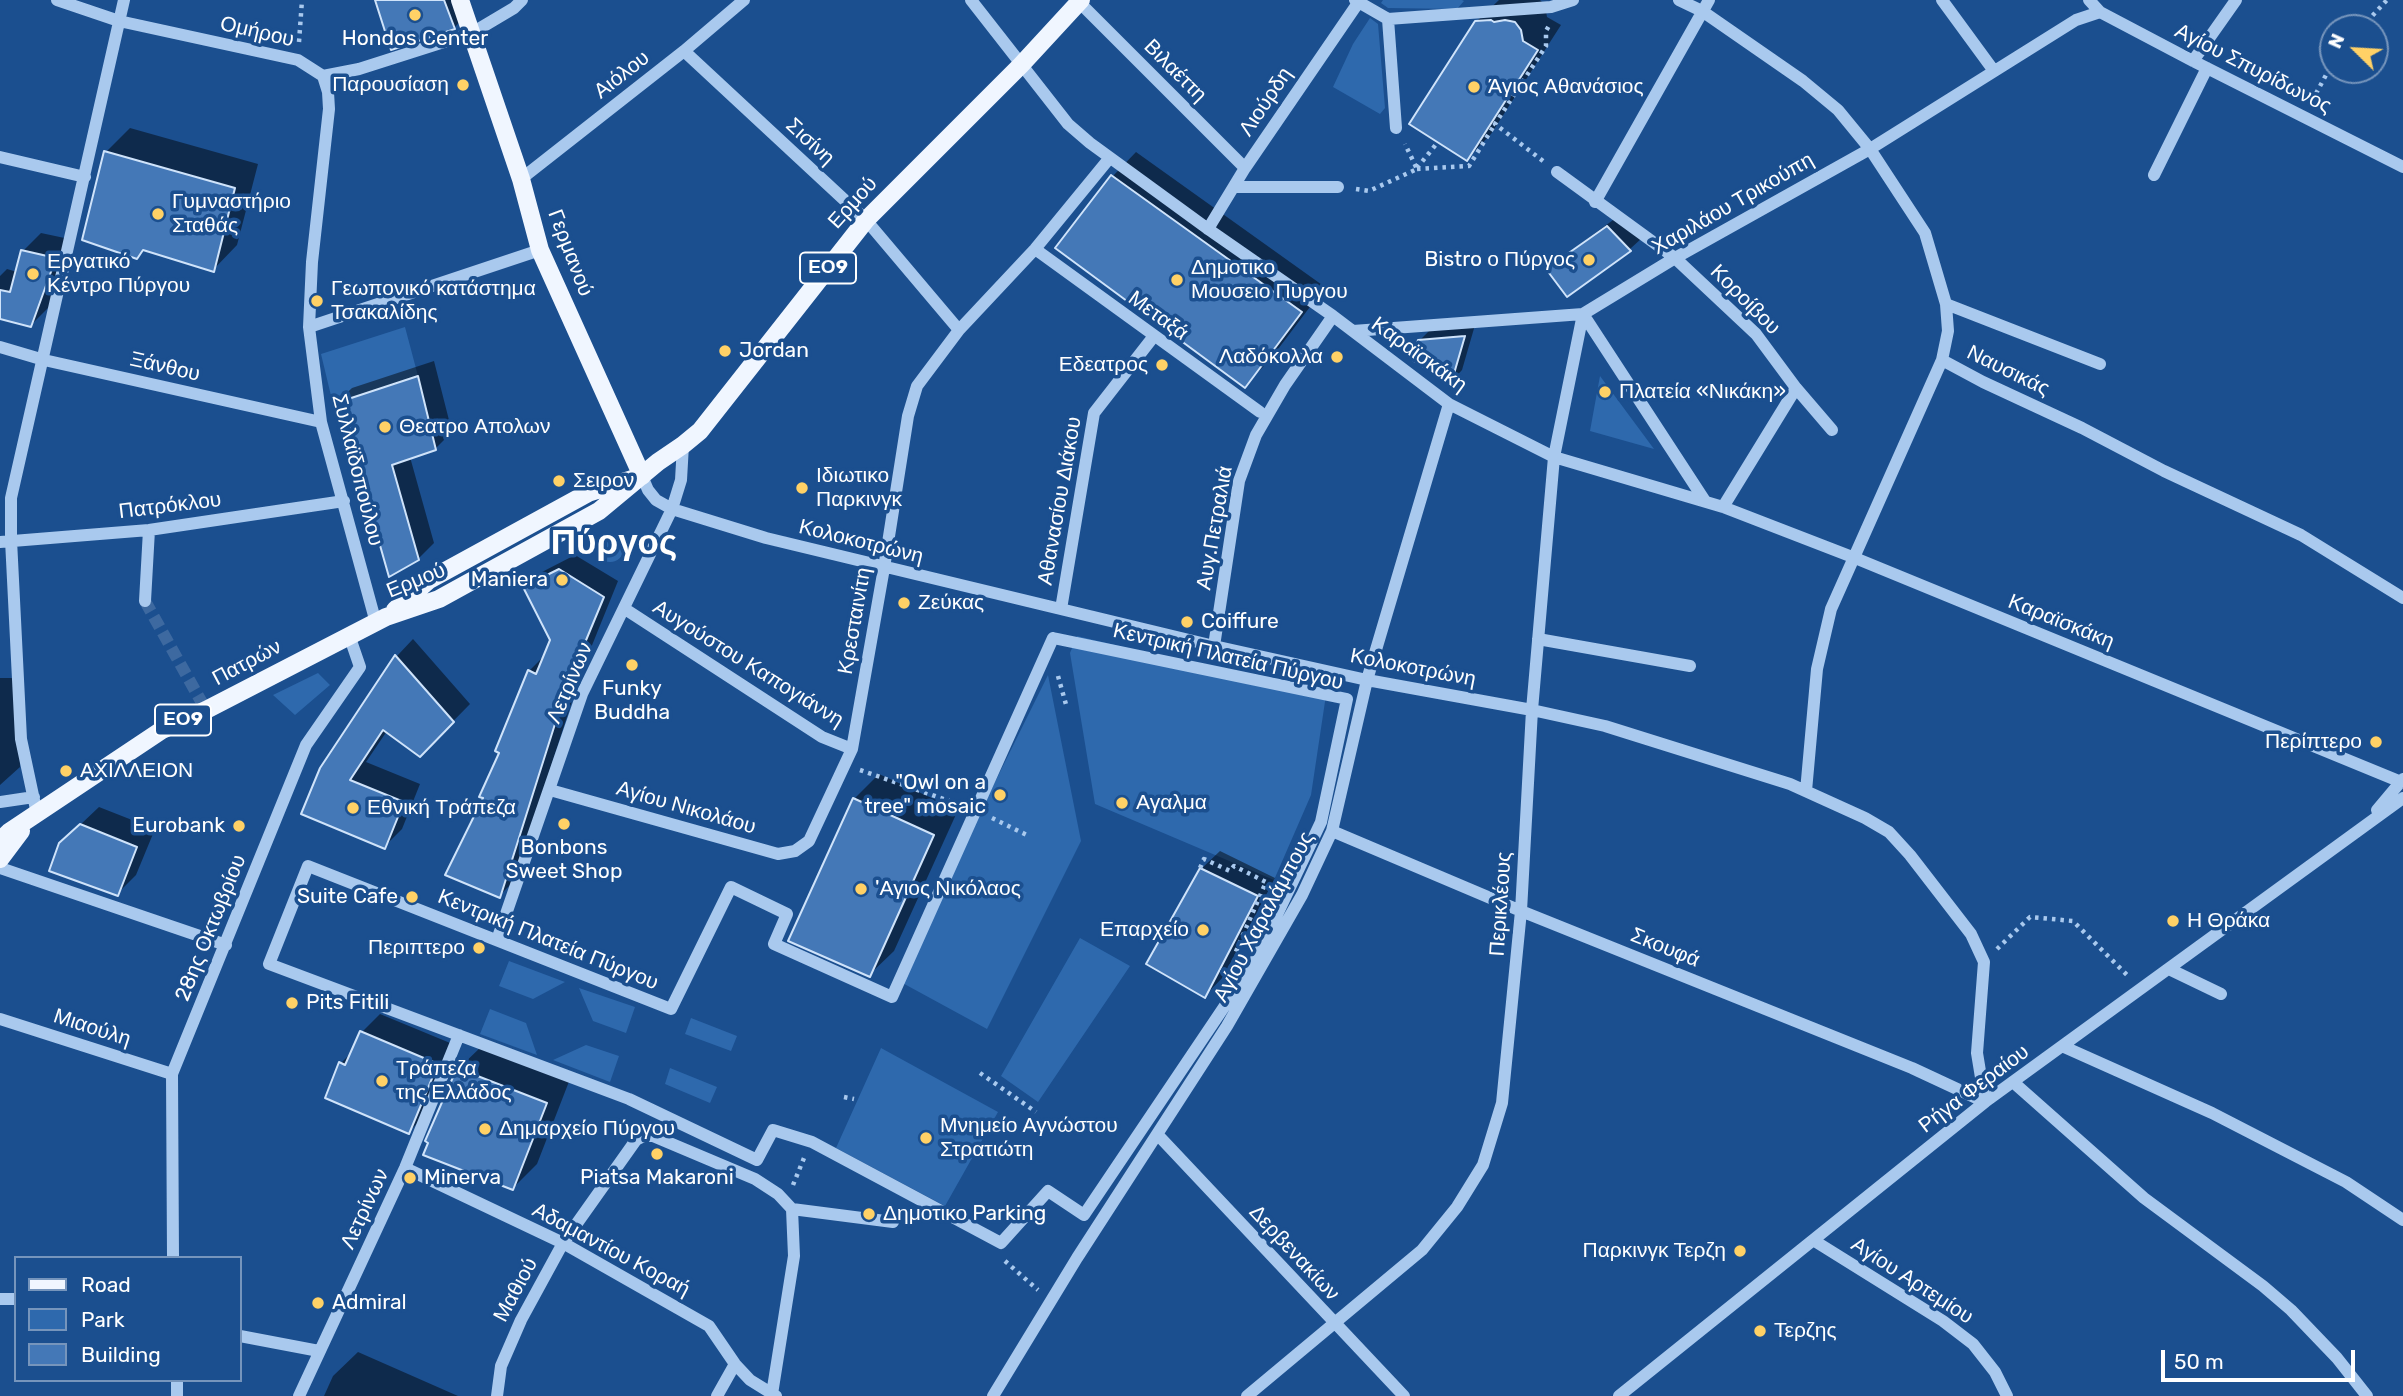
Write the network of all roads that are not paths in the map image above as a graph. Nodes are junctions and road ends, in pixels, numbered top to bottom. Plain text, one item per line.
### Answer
1 (57, 0) edge
2 (124, 0) edge
3 (460, 0) edge
4 (522, 0) edge
5 (744, 0) edge
6 (971, 0) edge
7 (1573, 0) edge
8 (1679, 0) edge
9 (1942, 0) edge
10 (2089, 0) edge
11 (2236, 0) edge
12 (1080, 1) edge
13 (1357, 1) edge
14 (1705, 6) edge
15 (2100, 12) junction
16 (1388, 19) junction
17 (119, 21) junction
18 (472, 33) junction
19 (684, 51) junction
20 (2193, 61) junction
21 (1021, 65) junction
22 (2207, 68) junction
23 (1994, 71) junction
24 (323, 76) junction
25 (1396, 128) road end
26 (1870, 149) junction
27 (0, 157) edge
28 (1108, 160) dead end
29 (2403, 167) edge
30 (1245, 168) junction
31 (1557, 172) road end
32 (2154, 175) dead end
33 (85, 177) junction
34 (521, 179) junction
35 (1234, 187) junction
36 (1338, 187) dead end
37 (1595, 201) junction
38 (866, 220) junction
39 (1208, 229) junction
40 (1035, 249) junction
41 (540, 250) junction
42 (1675, 258) junction
43 (1946, 304) junction
44 (1583, 314) junction
45 (1333, 316) junction
46 (309, 327) junction
47 (959, 330) junction
48 (1353, 331) junction
49 (1154, 336) junction
50 (0, 347) edge
51 (44, 360) junction
52 (1942, 360) junction
53 (2100, 363) dead end
54 (1796, 388) junction
55 (1449, 404) junction
56 (1260, 412) dead end
57 (321, 422) junction
58 (1832, 430) dead end
59 (684, 445) junction
60 (1554, 457) junction
61 (642, 476) junction
62 (344, 501) junction
63 (1705, 501) junction
64 (1723, 507) junction
65 (671, 509) junction
66 (149, 530) junction
67 (5, 541) edge
68 (1855, 558) junction
69 (884, 568) junction
70 (2403, 598) edge
71 (145, 601) tunnel mouth
72 (625, 609) junction
73 (1061, 609) junction
74 (381, 620) junction
75 (349, 635) junction
76 (1538, 639) junction
77 (1214, 646) junction
78 (1690, 666) dead end
79 (1367, 680) junction
80 (1532, 710) junction
81 (852, 749) junction
82 (2402, 781) edge
83 (551, 790) junction
84 (1806, 791) junction
85 (2403, 798) edge
86 (0, 802) edge
87 (33, 811) junction
88 (2362, 826) junction
89 (1332, 831) junction
90 (0, 841) edge
91 (809, 841) joint
92 (0, 859) edge
93 (0, 868) edge
94 (1521, 911) junction
95 (497, 940) junction
96 (226, 945) junction
97 (2169, 969) junction
98 (2221, 994) dead end
99 (0, 1019) edge
100 (458, 1035) junction
101 (2062, 1046) junction
102 (172, 1074) junction
103 (2013, 1082) junction
104 (1984, 1102) junction
105 (1157, 1134) junction
106 (405, 1168) junction
107 (789, 1205) junction
108 (2403, 1220) edge
109 (893, 1222) dead end
110 (1813, 1240) junction
111 (563, 1243) junction
112 (173, 1256) edge
113 (1334, 1324) junction
114 (242, 1336) edge
115 (319, 1351) junction
116 (735, 1364) junction
117 (774, 1395) edge
118 (299, 1396) edge
119 (497, 1396) edge
120 (717, 1396) edge
121 (993, 1396) edge
122 (1247, 1396) edge
123 (1404, 1396) edge
124 (1619, 1396) edge
125 (2007, 1396) edge
126 (2367, 1396) edge

1 - 17 street, Ομήρου
2 - 17 street
3 - 18 main road, Γερμανού
4 - 18 street
5 - 19 street, Αιόλου
6 - 21 street, Καραϊσκάκη
7 - 16 street
8 - 14 street, Ναυσικάς
9 - 23 street
10 - 15 street, Αγίου Σπυρίδωνος
11 - 20 street
12 - 21 main road, Ερμού / ΕΟ9
12 - 30 street, Βιλαέττη
13 - 16 street
13 - 30 street, Λιούρδη
14 - 26 street, Ναυσικάς
14 - 37 street
15 - 20 street, Αγίου Σπυρίδωνος
15 - 23 street, Χαριλάου Τρικούπη
16 - 25 street
17 - 24 street, Ομήρου
17 - 33 street
18 - 24 street
18 - 34 main road, Γερμανού
19 - 34 street, Αιόλου
19 - 38 street, Σισίνη
20 - 22 street, Αγίου Σπυρίδωνος
21 - 38 main road, Ερμού / ΕΟ9
21 - 39 street, Καραϊσκάκη
22 - 29 street, Αγίου Σπυρίδωνος
22 - 32 street
23 - 26 street, Χαριλάου Τρικούπη
24 - 46 street, Συλλαϊδοπούλου
26 - 42 street, Χαριλάου Τρικούπη
26 - 43 street, Ναυσικάς
27 - 33 street
28 - 40 street, Κρεσταινίτη
30 - 35 street, Λιούρδη
31 - 37 street, Κοροίβου
33 - 51 street
34 - 41 main road, Γερμανού
35 - 36 street
35 - 39 street, Λιούρδη
37 - 42 street, Κοροίβου
38 - 47 street, Σισίνη
38 - 59 main road, Ερμού / ΕΟ9
39 - 45 street, Καραϊσκάκη
40 - 47 street, Κρεσταινίτη
40 - 49 street, Μεταξά
41 - 46 street
41 - 61 main road, Γερμανού
42 - 44 street, Χαριλάου Τρικούπη
42 - 54 street, Κοροίβου
43 - 52 street, Ναυσικάς
43 - 53 street
44 - 48 street, Χαριλάου Τρικούπη
44 - 60 street, Περικλέους
44 - 63 street
45 - 48 street, Καραϊσκάκη
45 - 77 street, Αυγ.Πετραλιά
46 - 57 street, Συλλαϊδοπούλου
47 - 69 street, Κρεσταινίτη
48 - 55 street, Καραϊσκάκη
49 - 56 street, Μεταξά
49 - 73 street, Αθανασίου Διάκου
50 - 51 street, Ξάνθου
51 - 57 street, Ξάνθου
51 - 67 street
52 - 68 street
52 - 70 street, Ναυσικάς
54 - 58 street, Κοροίβου
54 - 64 street
55 - 60 street, Καραϊσκάκη
55 - 79 street, Αγίου Χαραλάμπους
57 - 62 street, Συλλαϊδοπούλου
59 - 61 main road, Ερμού / ΕΟ9
59 - 65 street, Λετρίνων
60 - 63 street, Καραϊσκάκη
60 - 76 street, Περικλέους
61 - 65 street, Κολοκοτρώνη
61 - 74 main road, Ερμού / ΕΟ9
62 - 66 street, Πατρόκλου
62 - 74 street, Συλλαϊδοπούλου
63 - 64 street, Καραϊσκάκη
64 - 68 street, Καραϊσκάκη
65 - 69 street, Κολοκοτρώνη
65 - 72 street, Λετρίνων
66 - 67 street, Πατρόκλου
66 - 71 street
67 - 87 street
68 - 82 street, Καραϊσκάκη
68 - 84 street
69 - 73 street, Κολοκοτρώνη
69 - 81 street, Κρεσταινίτη
72 - 81 street, Αυγούστου Καπογιάννη
72 - 83 street, Λετρίνων
73 - 77 street, Κολοκοτρώνη
74 - 75 main road, Πατρών / ΕΟ9
75 - 87 main road, Πατρών / ΕΟ9
75 - 96 street, 28ης Οκτωβρίου
76 - 78 street
76 - 80 street, Περικλέους
77 - 79 street, Κολοκοτρώνη
79 - 80 street, Κολοκοτρώνη
79 - 89 street, Αγίου Χαραλάμπους
80 - 84 street, Κολοκοτρώνη
80 - 94 street, Περικλέους
81 - 91 street, Κρεσταινίτη
82 - 88 street
83 - 91 street, Αγίου Νικολάου
83 - 95 street, Λετρίνων
84 - 104 street, Κολοκοτρώνη
85 - 88 street
86 - 87 street
87 - 90 main road, Πατρών / ΕΟ9
87 - 92 main road, Πατρών / ΕΟ9
88 - 97 street, Ρήγα Φεραίου
89 - 94 street, Σκουφά
89 - 105 street, Αγίου Χαραλάμπους
93 - 96 street
94 - 104 street, Σκουφά
94 - 113 street, Περικλέους
95 - 100 street, Κεντρική Πλατεία Πύργου
95 - 100 street, Κεντρική Πλατεία Πύργου
96 - 102 street, 28ης Οκτωβρίου
97 - 98 street
97 - 101 street, Ρήγα Φεραίου
99 - 102 street, Μιαούλη
100 - 106 street, Λετρίνων
101 - 103 street, Ρήγα Φεραίου
101 - 108 street
102 - 112 street, 28ης Οκτωβρίου
103 - 104 street, Ρήγα Φεραίου
103 - 126 street
104 - 110 street, Ρήγα Φεραίου
105 - 113 street, Δερβενακίων
105 - 121 street, Αγίου Χαραλάμπους
106 - 111 street, Αδαμαντίου Κοραή
106 - 115 street, Λετρίνων
107 - 109 street
107 - 111 street, Μαθιού
107 - 117 street
110 - 124 street, Ρήγα Φεραίου
110 - 125 street, Αγίου Αρτεμίου
111 - 116 street, Αδαμαντίου Κοραή
111 - 119 street, Μαθιού
113 - 122 street, Περικλέους
113 - 123 street, Δερβενακίων
114 - 115 street
115 - 118 street, Λετρίνων
116 - 117 street, Αδαμαντίου Κοραή
116 - 120 street

